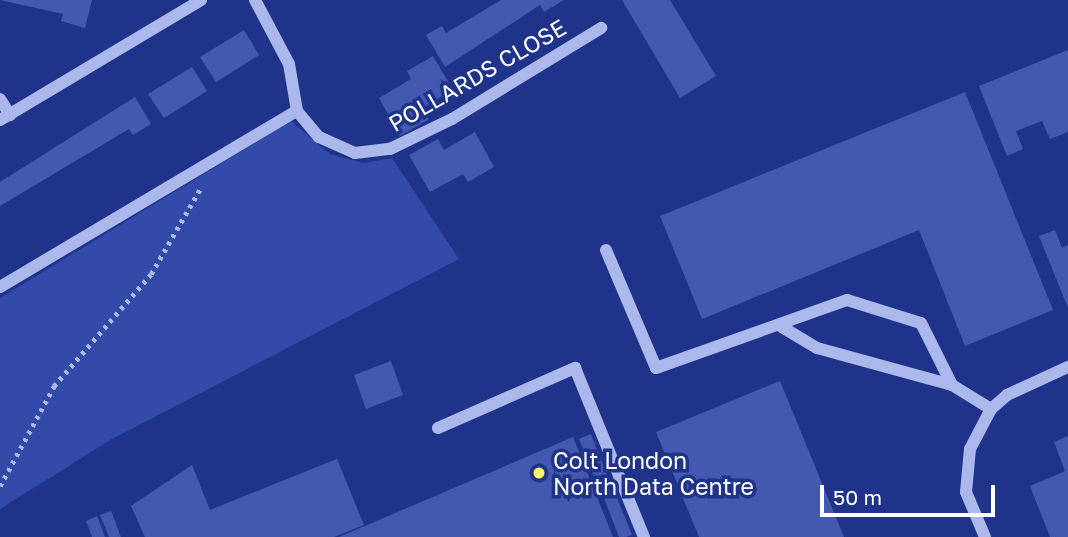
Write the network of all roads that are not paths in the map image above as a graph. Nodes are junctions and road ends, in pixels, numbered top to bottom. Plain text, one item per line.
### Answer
1 (201, 0) edge
2 (255, 0) edge
3 (601, 28) dead end
4 (0, 99) edge
5 (297, 111) junction
6 (5, 117) edge
7 (606, 250) dead end
8 (0, 287) edge
9 (782, 327) junction
10 (1068, 368) edge
11 (952, 385) junction
12 (991, 409) junction
13 (439, 428) dead end
14 (644, 537) edge
15 (985, 537) edge

1 - 6 street
2 - 5 street, POLLARDS CLOSE
3 - 5 street, POLLARDS CLOSE
4 - 6 street
5 - 8 street
7 - 9 street
9 - 11 street
9 - 11 street
10 - 12 street
11 - 12 street
12 - 15 street
13 - 14 street

